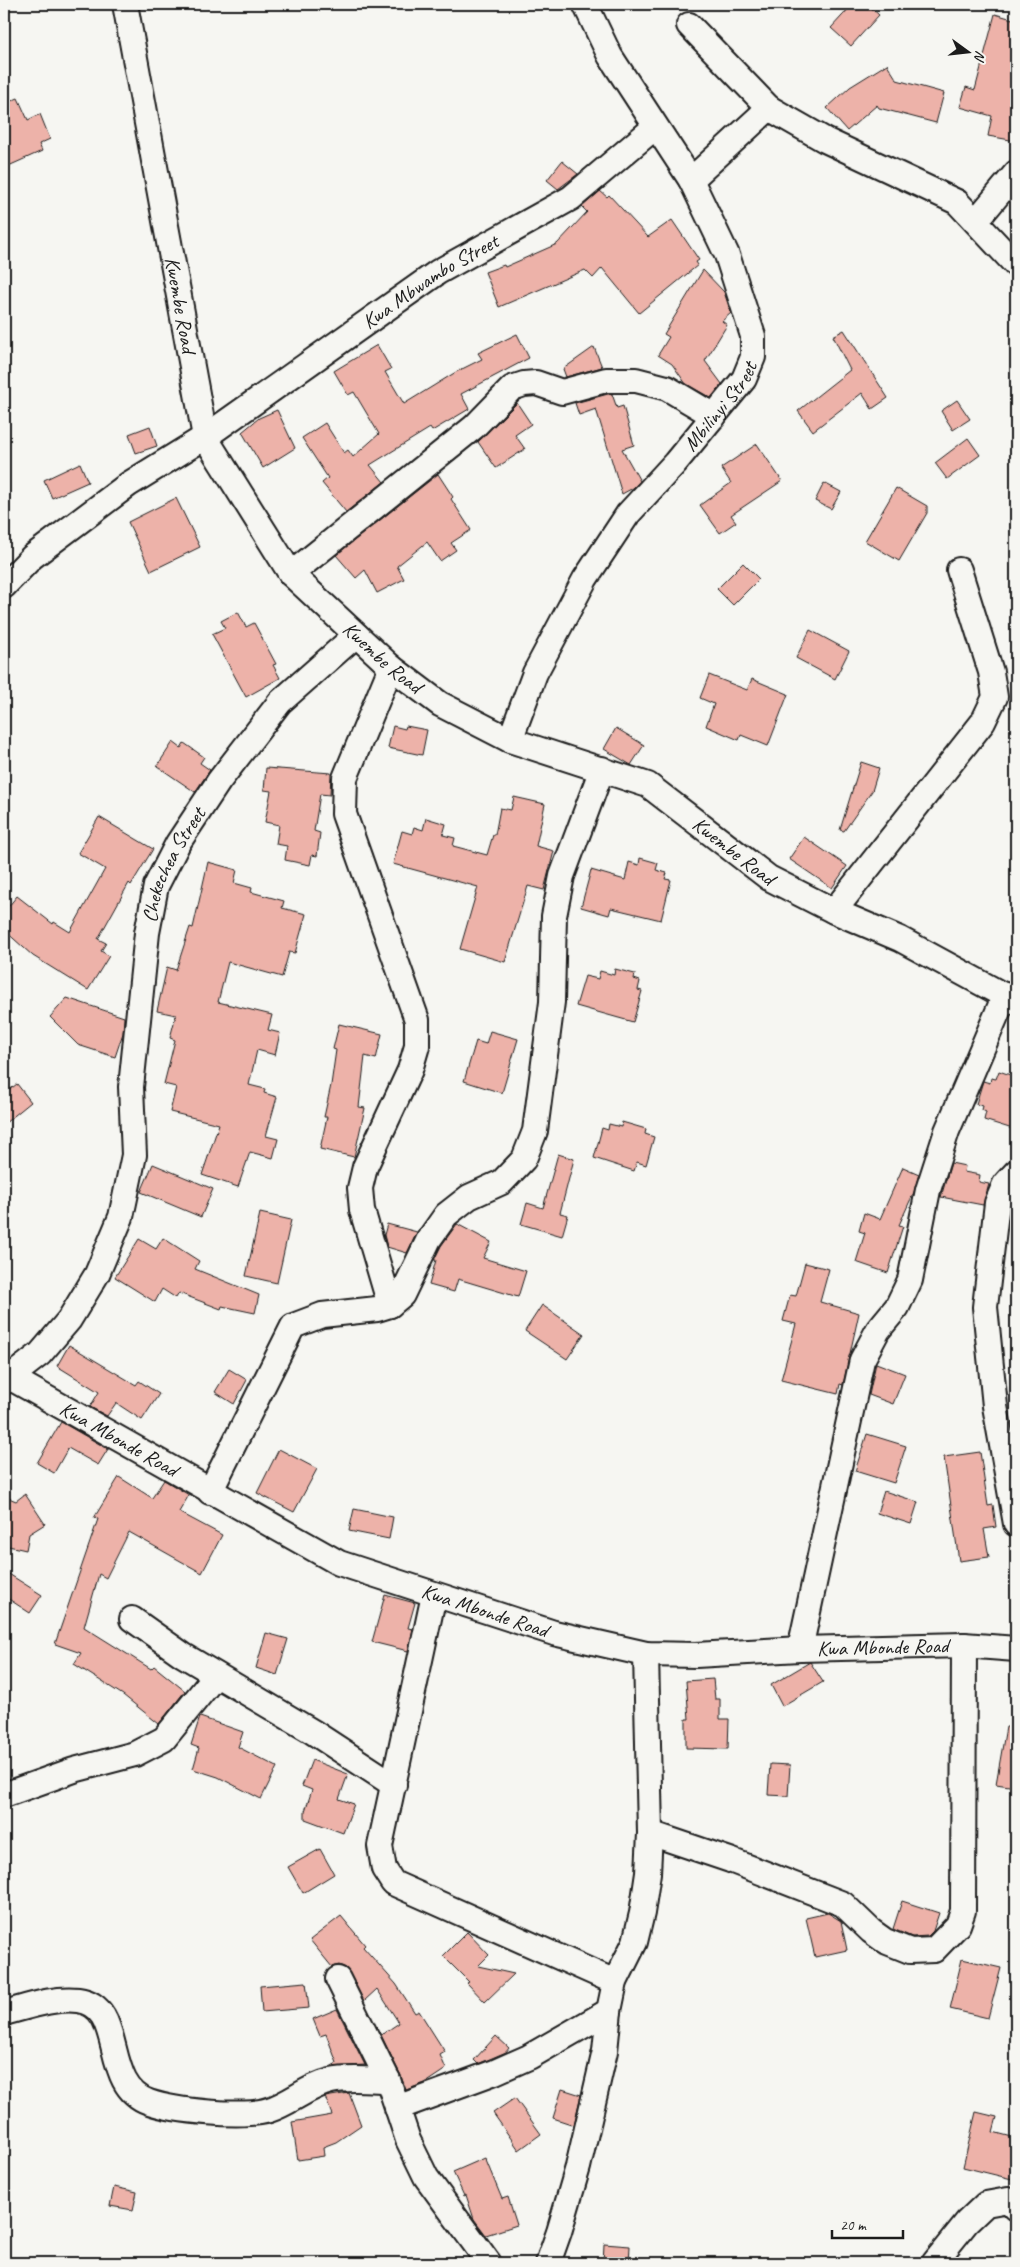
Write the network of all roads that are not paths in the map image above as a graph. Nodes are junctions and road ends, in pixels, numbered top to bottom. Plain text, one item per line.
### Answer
1 (125, 4) edge
2 (585, 4) edge
3 (689, 25) dead end
4 (769, 108) junction
5 (655, 127) junction
6 (1016, 173) edge
7 (691, 180) junction
8 (976, 221) junction
9 (1016, 265) edge
10 (714, 416) junction
11 (205, 437) junction
12 (959, 570) dead end
13 (292, 574) junction
14 (4, 586) edge
15 (356, 635) junction
16 (391, 668) junction
17 (510, 740) junction
18 (602, 769) junction
19 (834, 911) junction
20 (1011, 999) edge
21 (1016, 1172) edge
22 (390, 1305) junction
23 (6, 1378) edge
24 (210, 1492) junction
25 (1016, 1524) edge
26 (434, 1595) junction
27 (132, 1619) dead end
28 (964, 1645) junction
29 (800, 1649) junction
30 (1016, 1649) edge
31 (646, 1654) junction
32 (216, 1675) junction
33 (394, 1785) junction
34 (4, 1794) edge
35 (650, 1833) junction
36 (338, 1979) dead end
37 (615, 1982) junction
38 (609, 2012) junction
39 (4, 2013) edge
40 (388, 2080) junction
41 (398, 2108) junction
42 (1016, 2208) edge
43 (489, 2263) edge
44 (548, 2263) edge
45 (934, 2263) edge

1 - 11 street, Kwembe Road
2 - 5 street, Mbilinyi Street
3 - 4 street
4 - 7 street
4 - 8 street
5 - 7 street, Mbilinyi Street
5 - 11 street, Kwa Mbwambo Street
6 - 8 street
7 - 10 street, Mbilinyi Street
8 - 9 street
10 - 13 street
10 - 17 street, Mbilinyi Street
11 - 13 street, Kwembe Road
11 - 14 street, Kwa Mbwambo Street
12 - 19 street
13 - 15 street, Kwembe Road
15 - 16 street, Kwembe Road
15 - 23 street, Chekechea Street
16 - 17 street, Kwembe Road
16 - 22 street
17 - 18 street, Kwembe Road
18 - 19 street, Kwembe Road
18 - 22 street
19 - 20 street, Kwembe Road
20 - 29 street
21 - 25 street
22 - 24 street
23 - 24 street, Kwa Mbonde Road
24 - 26 street, Kwa Mbonde Road
26 - 31 street, Kwa Mbonde Road
26 - 33 street
27 - 32 street
28 - 29 street, Kwa Mbonde Road
28 - 30 street, Kwa Mbonde Road
28 - 35 street
29 - 31 street, Kwa Mbonde Road
31 - 35 street
32 - 33 street
32 - 34 street
33 - 37 street
35 - 37 street
36 - 40 street
37 - 38 street
38 - 41 street
38 - 44 street
39 - 40 street
40 - 41 street
41 - 43 street
42 - 45 street

